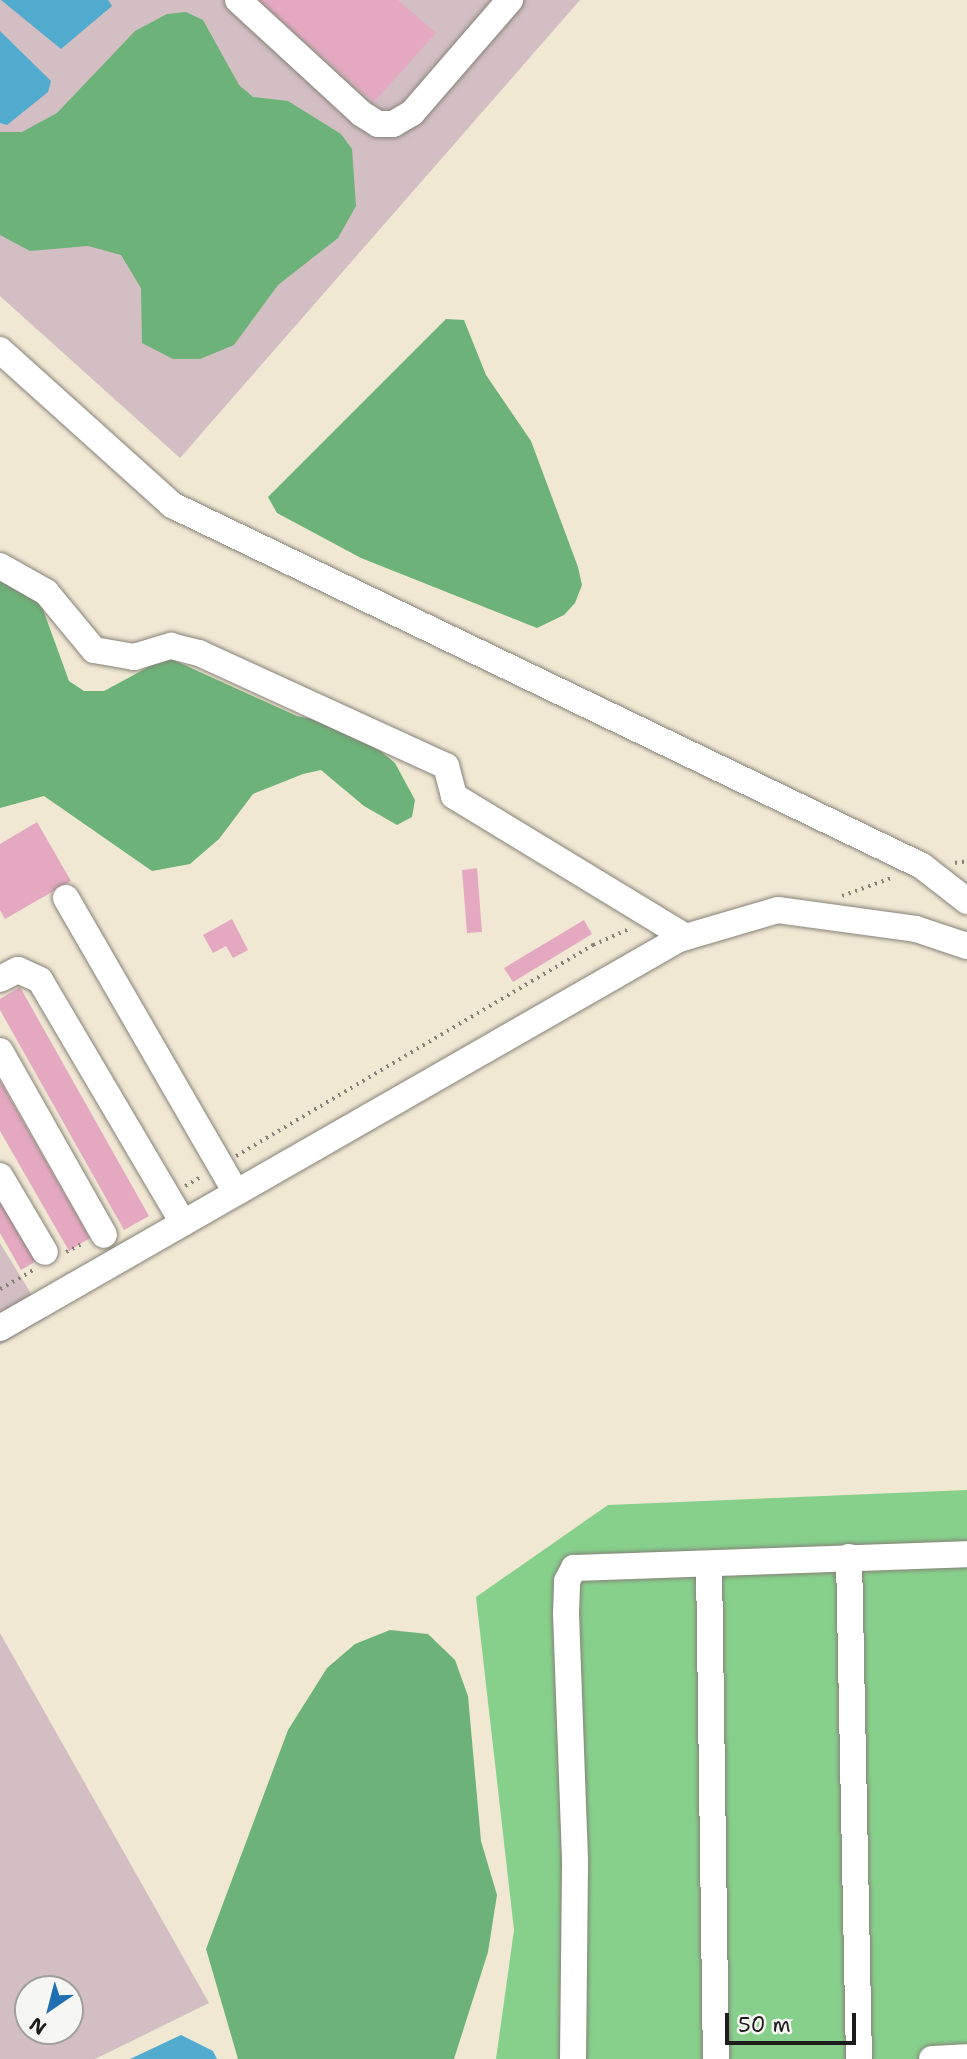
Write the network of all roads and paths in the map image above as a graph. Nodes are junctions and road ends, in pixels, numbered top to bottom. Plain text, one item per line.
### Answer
1 (238, 0) edge
2 (510, 0) edge
3 (0, 350) edge
4 (0, 566) edge
5 (967, 861) edge
6 (922, 866) junction
7 (66, 898) dead end
8 (838, 898) dead end
9 (967, 901) edge
10 (655, 918) junction
11 (686, 937) junction
12 (967, 946) edge
13 (0, 979) edge
14 (0, 1051) edge
15 (219, 1165) junction
16 (0, 1176) edge
17 (236, 1193) junction
18 (170, 1199) junction
19 (183, 1223) junction
20 (104, 1235) joint
21 (49, 1258) junction
22 (0, 1289) edge
23 (0, 1328) edge
24 (967, 1554) edge
25 (849, 1558) junction
26 (709, 1564) junction
27 (967, 2057) edge
28 (573, 2059) edge
29 (716, 2059) edge
30 (859, 2059) edge
31 (932, 2059) edge

1 - 2 street
3 - 6 street
4 - 10 street
5 - 6 path
6 - 8 path
6 - 9 street
7 - 15 street
10 - 11 street
10 - 15 path
11 - 12 street
11 - 17 street
13 - 18 street
14 - 20 street
15 - 17 street
15 - 18 path
16 - 21 street
17 - 19 street
18 - 19 street
19 - 23 street
20 - 21 path
21 - 22 path
24 - 25 street
25 - 26 street
25 - 30 street
26 - 28 street
26 - 29 street
27 - 31 street

